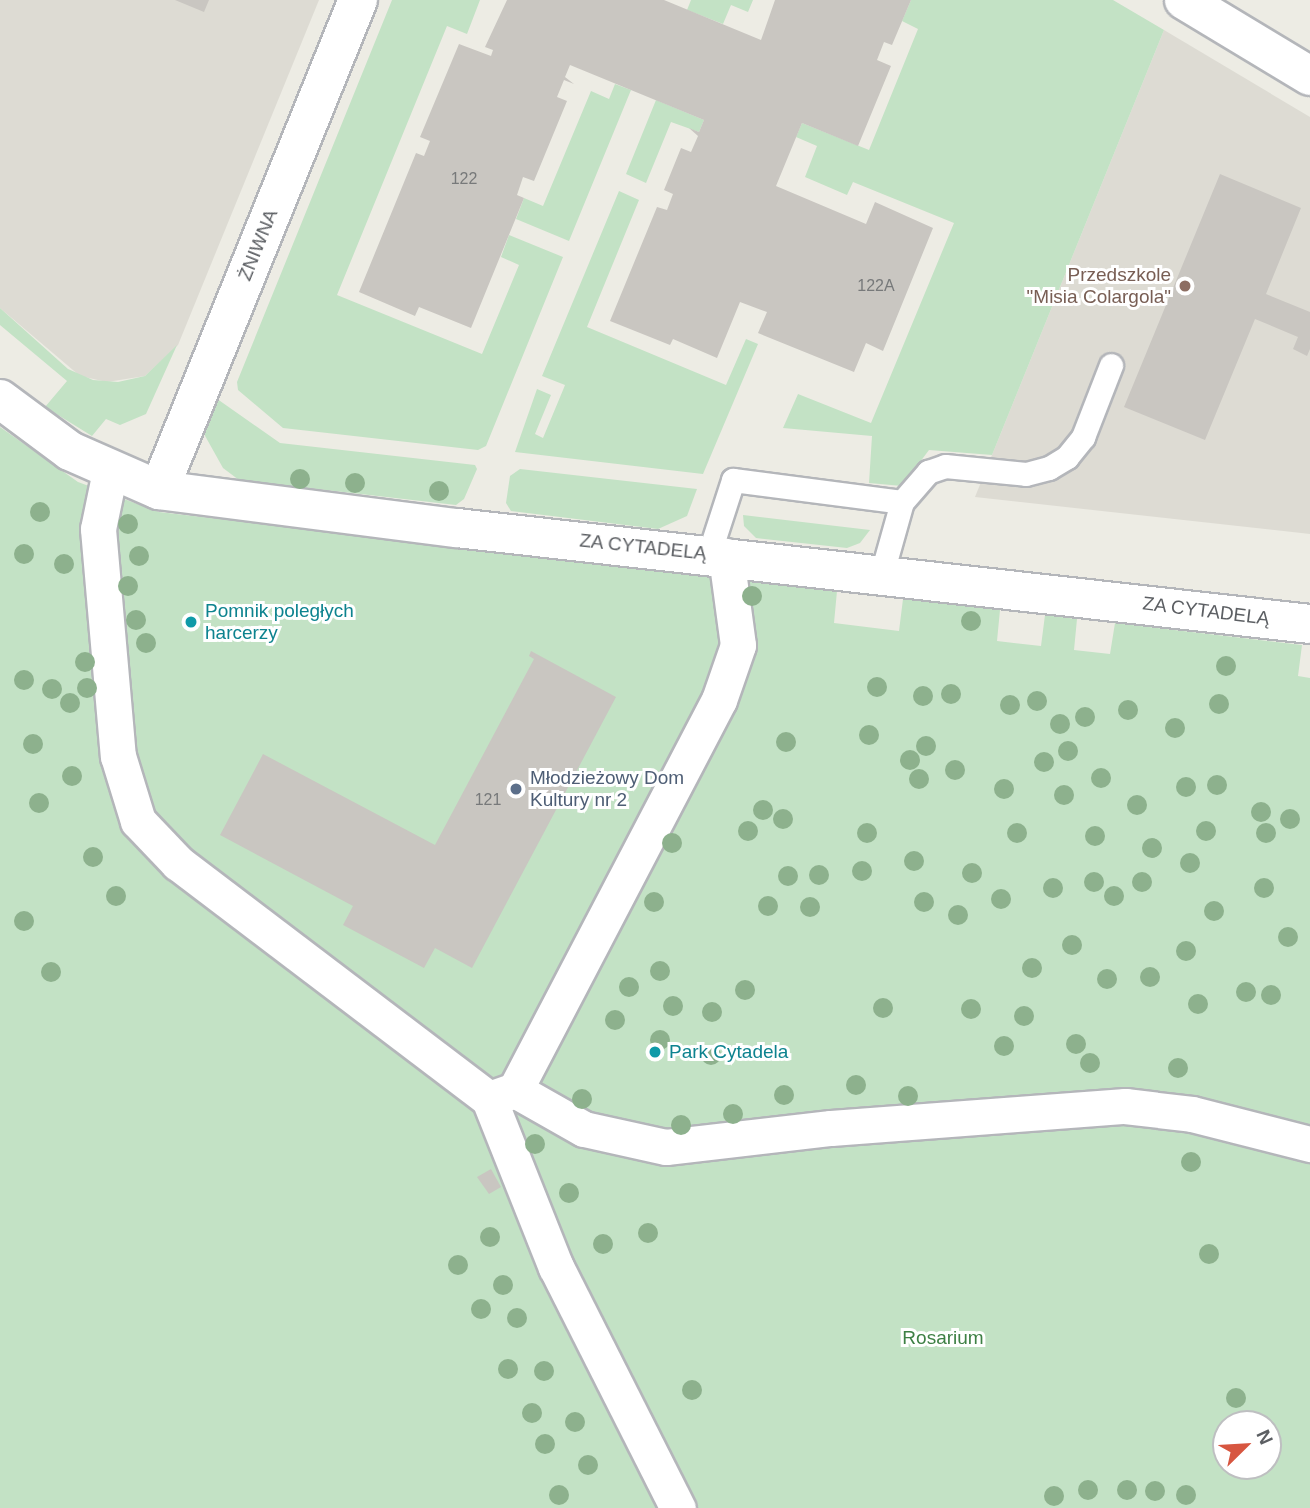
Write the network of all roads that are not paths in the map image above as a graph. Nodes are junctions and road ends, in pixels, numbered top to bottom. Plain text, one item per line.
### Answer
1 (358, 0) edge
2 (1184, 0) edge
3 (1310, 76) edge
4 (1111, 365) dead end
5 (0, 399) edge
6 (110, 471) junction
7 (159, 490) junction
8 (902, 502) junction
9 (718, 555) junction
10 (882, 573) junction
11 (1310, 624) edge
12 (502, 1095) junction
13 (1310, 1144) edge
14 (678, 1508) edge

1 - 7 street, ŻNIWNA
2 - 3 street
4 - 8 lane
5 - 6 street, ZA CYTADELĄ
6 - 7 street, ZA CYTADELĄ
6 - 12 street
7 - 9 street, ZA CYTADELĄ
8 - 9 lane
8 - 10 lane
9 - 10 street, ZA CYTADELĄ
9 - 12 street
10 - 11 street, ZA CYTADELĄ
12 - 13 street
12 - 14 street

